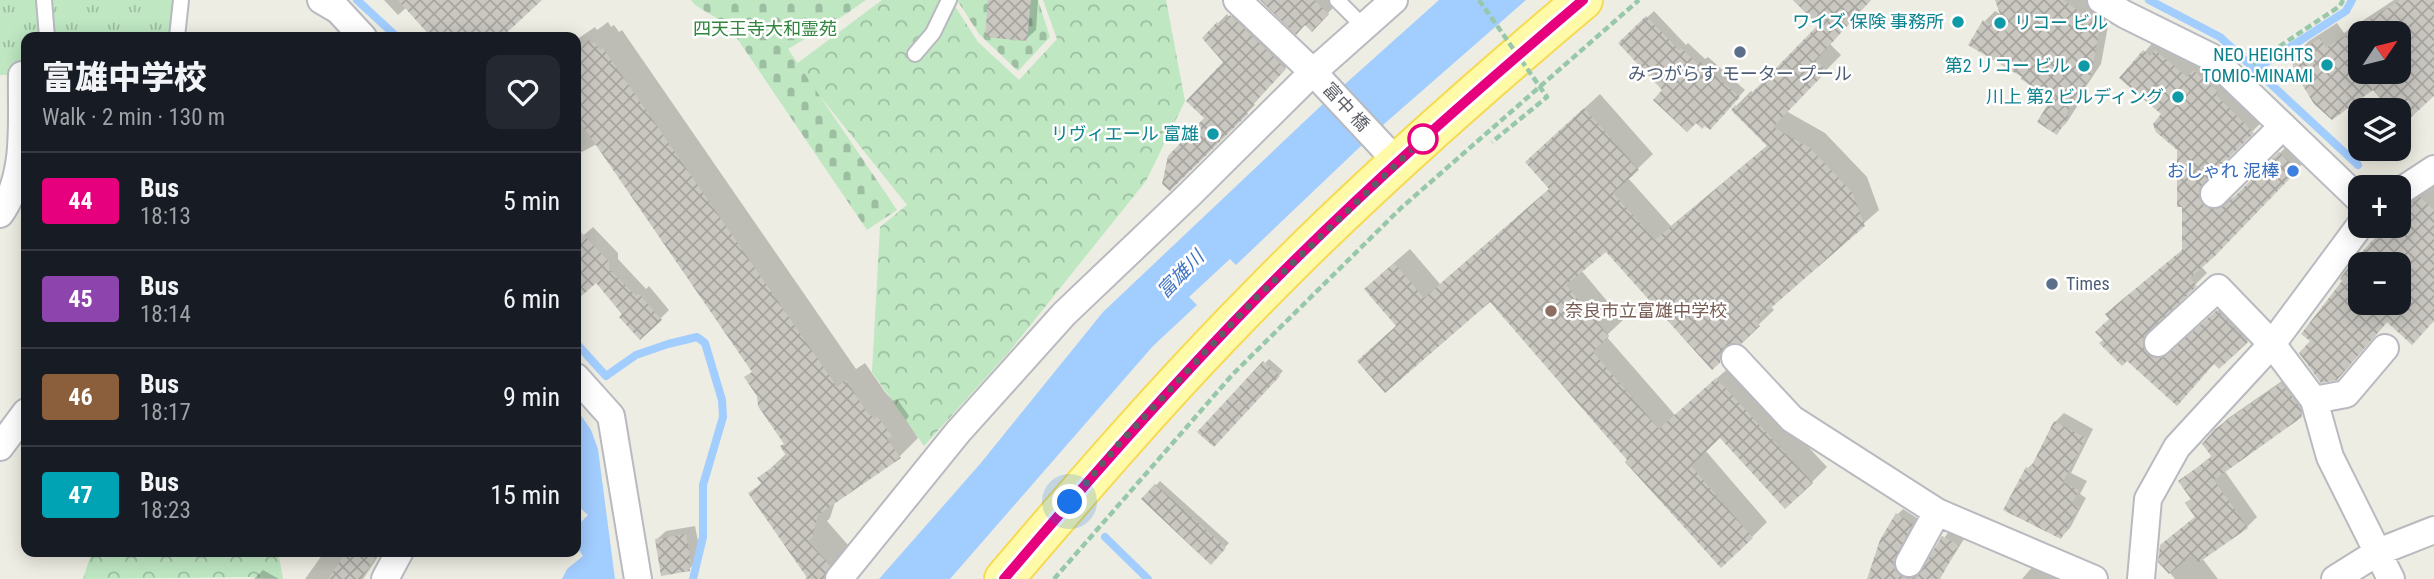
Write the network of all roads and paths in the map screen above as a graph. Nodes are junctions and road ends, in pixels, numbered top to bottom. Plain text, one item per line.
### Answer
1 (44, 0) edge
2 (181, 0) edge
3 (949, 0) edge
4 (1237, 0) edge
5 (1337, 0) edge
6 (1394, 0) edge
7 (1479, 0) edge
8 (1583, 0) edge
9 (1639, 0) edge
10 (2101, 0) edge
11 (2343, 0) edge
12 (334, 3) edge
13 (1364, 27) junction
14 (47, 32) edge
15 (178, 32) edge
16 (359, 32) edge
17 (915, 54) dead end
18 (1313, 72) junction
19 (2232, 77) junction
20 (21, 107) edge
21 (2283, 126) junction
22 (1492, 142) dead end
23 (1389, 153) junction
24 (16, 166) edge
25 (2432, 173) edge
26 (2411, 185) edge
27 (2348, 188) edge
28 (2214, 194) dead end
29 (0, 214) edge
30 (2351, 238) edge
31 (2158, 343) dead end
32 (2273, 344) junction
33 (2385, 348) dead end
34 (1735, 358) dead end
35 (581, 383) edge
36 (2314, 400) junction
37 (21, 419) edge
38 (0, 447) edge
39 (1937, 512) junction
40 (2434, 530) edge
41 (2378, 552) junction
42 (387, 557) edge
43 (395, 557) edge
44 (1909, 563) dead end
45 (379, 575) edge
46 (638, 579) edge
47 (839, 579) edge
48 (1004, 579) edge
49 (1054, 579) edge
50 (2094, 579) edge
51 (2141, 579) edge
52 (2335, 579) edge
53 (2391, 579) edge

1 - 14 lane
2 - 15 lane
3 - 17 lane
4 - 18 street, 富中 橋
5 - 13 lane
6 - 13 street
7 - 22 path, bridge
8 - 23 main road
9 - 49 path
10 - 19 street
11 - 19 path
12 - 16 street
13 - 18 street
18 - 23 street, 富中 橋
18 - 47 street
19 - 21 street
20 - 24 street
21 - 27 street
21 - 28 street
23 - 48 main road
24 - 29 street
25 - 26 street
30 - 32 street
31 - 32 street
32 - 36 street
32 - 51 street
33 - 36 street
34 - 39 street
35 - 46 street
36 - 41 street
37 - 38 street
39 - 44 street
39 - 50 street
40 - 41 street
41 - 52 street
41 - 53 street
42 - 45 lane
43 - 45 street

